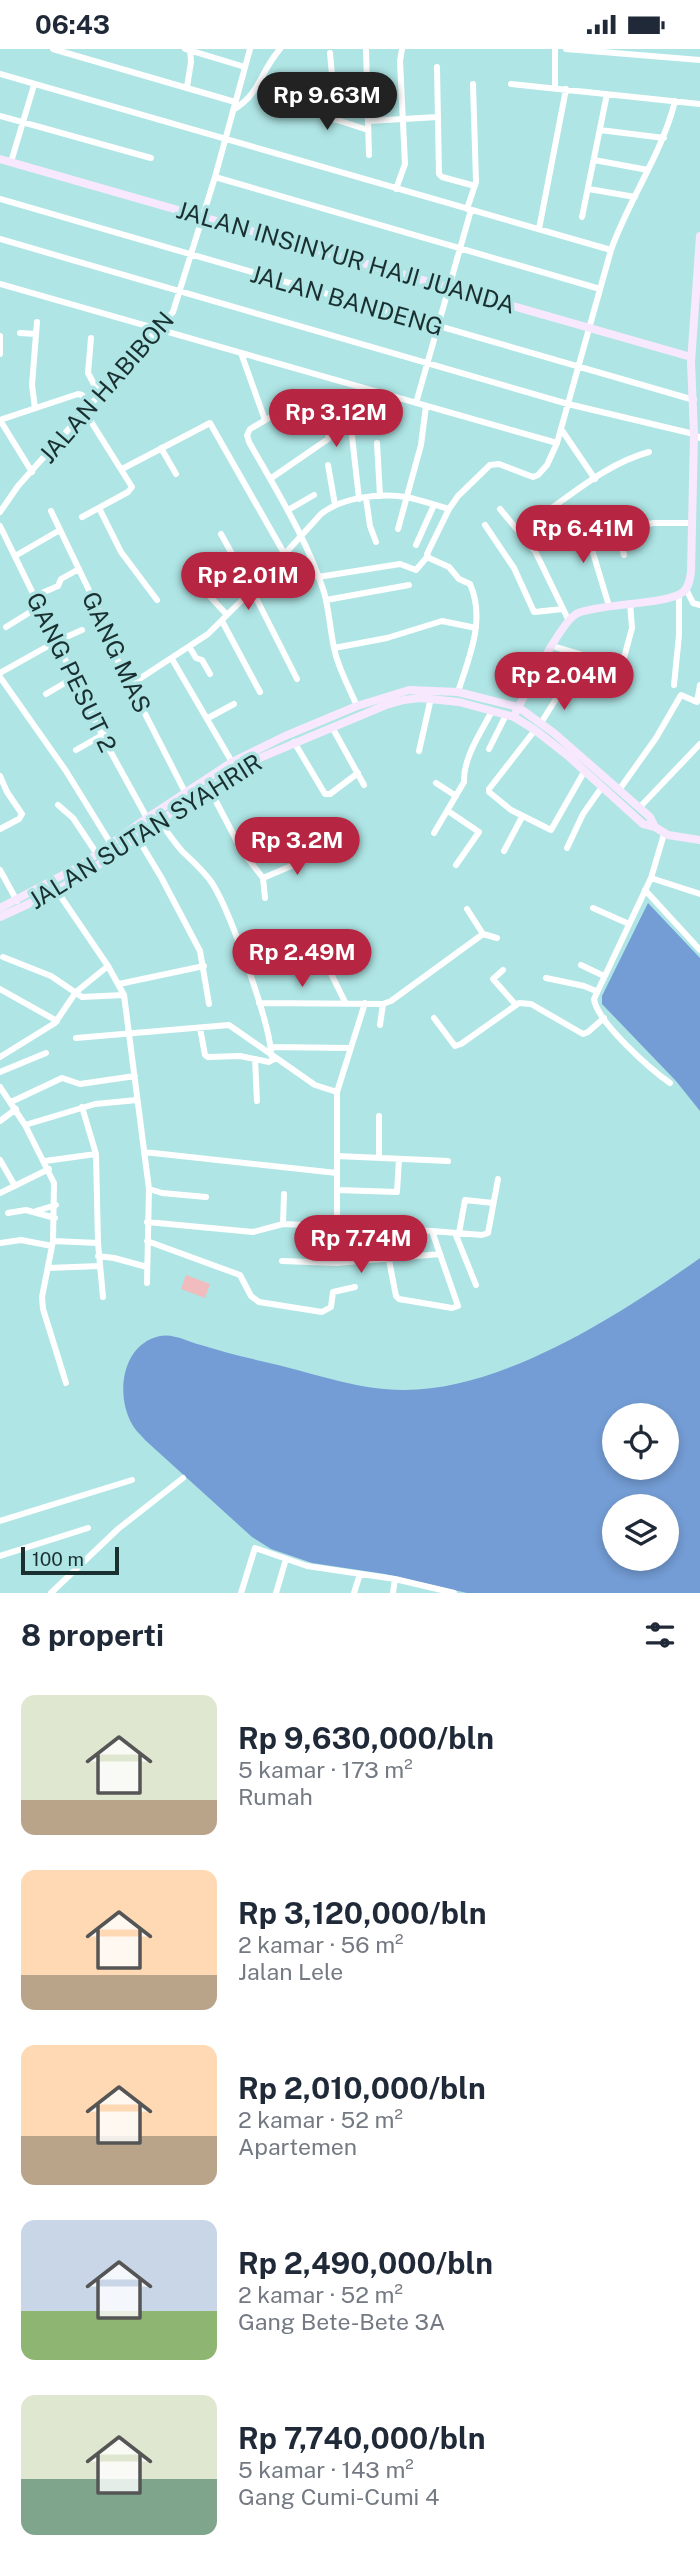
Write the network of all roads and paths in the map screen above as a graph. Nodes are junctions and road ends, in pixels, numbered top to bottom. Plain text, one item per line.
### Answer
1 (53, 49) edge
2 (188, 49) edge
3 (250, 49) edge
4 (280, 49) edge
5 (366, 49) edge
6 (402, 49) edge
7 (555, 49) edge
8 (566, 49) edge
9 (330, 53) dead end
10 (700, 60) edge
11 (245, 67) junction
12 (437, 67) dead end
13 (0, 74) edge
14 (473, 84) dead end
15 (34, 85) junction
16 (511, 85) dead end
17 (187, 87) junction
18 (555, 87) junction
19 (566, 89) junction
20 (607, 94) junction
21 (675, 101) junction
22 (235, 102) junction
23 (700, 104) edge
24 (294, 106) dead end
25 (233, 110) junction
26 (0, 116) edge
27 (438, 117) junction
28 (403, 118) junction
29 (336, 120) junction
30 (368, 121) junction
31 (23, 122) junction
32 (369, 130) junction
33 (600, 130) junction
34 (664, 138) junction
35 (224, 140) junction
36 (369, 155) dead end
37 (151, 158) dead end
38 (0, 159) edge
39 (594, 160) junction
40 (11, 162) junction
41 (648, 170) junction
42 (215, 177) junction
43 (475, 186) junction
44 (396, 189) junction
45 (589, 189) junction
46 (635, 197) junction
47 (0, 199) edge
48 (469, 209) junction
49 (203, 216) junction
50 (582, 218) dead end
51 (539, 229) junction
52 (0, 239) edge
53 (700, 239) edge
54 (459, 248) junction
55 (611, 250) junction
56 (191, 255) junction
57 (699, 269) edge
58 (0, 284) edge
59 (449, 287) junction
60 (600, 289) junction
61 (180, 293) junction
62 (697, 317) edge
63 (37, 322) dead end
64 (438, 327) junction
65 (157, 328) junction
66 (590, 328) junction
67 (20, 333) dead end
68 (36, 334) junction
69 (0, 336) edge
70 (91, 338) dead end
71 (0, 343) edge
72 (241, 353) junction
73 (0, 354) edge
74 (694, 360) edge
75 (426, 364) junction
76 (579, 367) junction
77 (100, 395) junction
78 (694, 400) junction
79 (416, 403) junction
80 (568, 404) junction
81 (426, 406) junction
82 (35, 408) junction
83 (88, 409) junction
84 (265, 419) junction
85 (0, 420) edge
86 (351, 427) dead end
87 (561, 429) junction
88 (697, 442) edge
89 (377, 443) dead end
90 (557, 443) junction
91 (161, 448) junction
92 (649, 452) dead end
93 (327, 465) dead end
94 (122, 469) junction
95 (32, 472) junction
96 (176, 474) dead end
97 (270, 479) junction
98 (595, 479) junction
99 (314, 495) dead end
100 (380, 496) junction
101 (405, 497) junction
102 (363, 499) junction
103 (335, 505) junction
104 (433, 505) junction
105 (99, 508) junction
106 (449, 509) junction
107 (500, 509) dead end
108 (288, 510) junction
109 (51, 511) dead end
110 (0, 512) edge
111 (82, 517) dead end
112 (587, 519) dead end
113 (692, 523) junction
114 (0, 526) edge
115 (485, 526) dead end
116 (617, 527) junction
117 (398, 529) dead end
118 (60, 530) junction
119 (587, 533) junction
120 (221, 534) dead end
121 (301, 536) junction
122 (522, 536) junction
123 (376, 542) dead end
124 (416, 545) dead end
125 (284, 553) junction
126 (624, 555) dead end
127 (15, 556) junction
128 (427, 557) junction
129 (190, 564) dead end
130 (79, 569) junction
131 (318, 577) junction
132 (409, 585) dead end
133 (253, 590) junction
134 (683, 591) junction
135 (35, 596) junction
136 (157, 600) dead end
137 (326, 600) junction
138 (630, 603) junction
139 (700, 605) edge
140 (40, 606) junction
141 (609, 606) junction
142 (563, 609) junction
143 (224, 618) junction
144 (568, 619) junction
145 (6, 627) dead end
146 (476, 628) junction
147 (82, 630) dead end
148 (57, 641) junction
149 (552, 646) junction
150 (190, 648) junction
151 (334, 648) junction
152 (589, 657) dead end
153 (172, 659) junction
154 (621, 669) dead end
155 (210, 674) dead end
156 (0, 675) edge
157 (75, 677) junction
158 (297, 679) dead end
159 (130, 685) junction
160 (674, 685) dead end
161 (700, 685) edge
162 (564, 686) dead end
163 (260, 692) dead end
164 (458, 692) junction
165 (46, 694) dead end
166 (431, 698) junction
167 (234, 704) dead end
168 (356, 706) junction
169 (518, 707) junction
170 (492, 711) junction
171 (510, 716) junction
172 (208, 718) junction
173 (332, 727) junction
174 (538, 727) junction
175 (104, 734) junction
176 (292, 738) junction
177 (700, 744) edge
178 (489, 749) dead end
179 (76, 750) dead end
180 (419, 751) dead end
181 (232, 762) junction
182 (584, 772) junction
183 (358, 773) junction
184 (0, 776) edge
185 (436, 783) dead end
186 (364, 785) dead end
187 (602, 787) junction
188 (209, 788) junction
189 (619, 790) junction
190 (185, 792) junction
191 (456, 796) junction
192 (58, 806) dead end
193 (639, 808) junction
194 (448, 811) junction
195 (523, 817) junction
196 (147, 818) junction
197 (159, 821) junction
198 (655, 827) junction
199 (0, 829) edge
200 (434, 833) dead end
201 (664, 834) junction
202 (137, 837) junction
203 (700, 840) edge
204 (111, 844) junction
205 (567, 848) dead end
206 (504, 851) dead end
207 (97, 854) junction
208 (324, 856) dead end
209 (456, 865) dead end
210 (0, 870) edge
211 (263, 878) junction
212 (651, 878) junction
213 (54, 887) junction
214 (645, 890) junction
215 (700, 894) edge
216 (265, 898) dead end
217 (17, 901) junction
218 (0, 908) edge
219 (593, 908) dead end
220 (467, 909) dead end
221 (0, 917) edge
222 (628, 924) junction
223 (483, 934) junction
224 (498, 938) dead end
225 (319, 950) dead end
226 (700, 950) edge
227 (3, 957) dead end
228 (581, 965) dead end
229 (108, 966) junction
230 (204, 967) junction
231 (503, 970) dead end
232 (604, 976) junction
233 (546, 978) dead end
234 (118, 984) junction
235 (0, 989) edge
236 (596, 991) junction
237 (76, 992) junction
238 (124, 995) junction
239 (345, 1002) junction
240 (259, 1003) junction
241 (365, 1003) junction
242 (209, 1004) dead end
243 (383, 1004) junction
244 (515, 1004) junction
245 (604, 1018) junction
246 (434, 1019) dead end
247 (57, 1021) junction
248 (380, 1025) dead end
249 (200, 1028) junction
250 (130, 1033) junction
251 (76, 1038) dead end
252 (271, 1047) junction
253 (350, 1048) junction
254 (46, 1053) dead end
255 (0, 1057) edge
256 (273, 1057) junction
257 (255, 1059) junction
258 (0, 1072) edge
259 (135, 1076) junction
260 (670, 1083) dead end
261 (0, 1087) edge
262 (337, 1092) junction
263 (137, 1100) junction
264 (257, 1101) dead end
265 (11, 1102) junction
266 (82, 1107) junction
267 (16, 1109) junction
268 (379, 1117) dead end
269 (0, 1121) edge
270 (25, 1125) junction
271 (144, 1152) junction
272 (96, 1154) junction
273 (337, 1156) junction
274 (379, 1159) junction
275 (399, 1159) junction
276 (0, 1160) edge
277 (45, 1161) junction
278 (448, 1161) dead end
279 (49, 1169) junction
280 (337, 1173) junction
281 (498, 1179) dead end
282 (15, 1186) junction
283 (149, 1189) junction
284 (338, 1190) junction
285 (0, 1193) edge
286 (284, 1194) dead end
287 (206, 1197) dead end
288 (493, 1203) junction
289 (55, 1205) junction
290 (34, 1211) junction
291 (8, 1213) dead end
292 (55, 1218) junction
293 (147, 1222) junction
294 (283, 1224) junction
295 (338, 1226) junction
296 (432, 1231) junction
297 (457, 1233) junction
298 (147, 1241) junction
299 (0, 1243) edge
300 (98, 1243) junction
301 (53, 1244) junction
302 (440, 1254) junction
303 (98, 1256) junction
304 (388, 1260) junction
305 (282, 1261) dead end
306 (337, 1263) junction
307 (99, 1265) junction
308 (147, 1267) junction
309 (48, 1268) junction
310 (147, 1283) dead end
311 (476, 1285) dead end
312 (355, 1287) dead end
313 (103, 1297) dead end
314 (66, 1383) dead end
315 (183, 1478) dead end
316 (132, 1480) dead end
317 (0, 1521) edge
318 (88, 1528) dead end
319 (0, 1556) edge
320 (286, 1559) junction
321 (360, 1574) junction
322 (395, 1579) junction
323 (441, 1591) edge
324 (51, 1593) edge
325 (241, 1593) edge
326 (276, 1593) edge
327 (354, 1593) edge
328 (393, 1593) edge
329 (454, 1593) edge

1 - 17 street
2 - 11 street
2 - 17 street
3 - 11 street, JALAN HABIBON
4 - 25 street
5 - 30 street
6 - 28 street
7 - 18 street
8 - 10 street
9 - 29 street
11 - 22 street, JALAN HABIBON
12 - 27 street
13 - 15 street
14 - 43 street
15 - 31 street
15 - 35 street
16 - 18 street
17 - 22 street
18 - 19 street
19 - 20 street
19 - 51 street
20 - 21 street
20 - 33 street
21 - 23 street
21 - 34 street
22 - 25 street, JALAN HABIBON
24 - 29 street
25 - 35 street, JALAN HABIBON
26 - 31 street
27 - 28 street
27 - 43 street
28 - 30 street
28 - 44 street
29 - 32 street
30 - 32 street
31 - 37 street
31 - 40 street
32 - 36 street
33 - 34 street
33 - 39 street
34 - 41 street
35 - 42 street, JALAN HABIBON
35 - 44 street
38 - 40 street, JALAN INSINYUR HAJI JUANDA
39 - 41 street
39 - 45 street
40 - 49 street, JALAN INSINYUR HAJI JUANDA
41 - 46 street
42 - 49 street, JALAN HABIBON
42 - 54 street
43 - 48 street
44 - 48 street
45 - 46 street
45 - 50 street
46 - 55 street
47 - 56 street, JALAN BANDENG
48 - 51 street
48 - 54 street
49 - 56 street, JALAN HABIBON
49 - 59 street, JALAN INSINYUR HAJI JUANDA
51 - 55 street
52 - 61 street
53 - 57 street
54 - 59 street
54 - 60 street
55 - 60 street
56 - 61 street, JALAN HABIBON
56 - 64 street, JALAN BANDENG
57 - 62 street
58 - 65 street
59 - 64 street
59 - 66 street, JALAN INSINYUR HAJI JUANDA
60 - 66 street
61 - 65 street, JALAN HABIBON
61 - 75 street
62 - 74 street
63 - 68 street
64 - 75 street
64 - 76 street, JALAN BANDENG
65 - 72 street
65 - 77 street, JALAN HABIBON
66 - 74 street, JALAN INSINYUR HAJI JUANDA
66 - 76 street
67 - 68 street
68 - 82 street
69 - 71 street
70 - 77 street
71 - 73 street
72 - 79 street
72 - 84 street
74 - 78 street
75 - 79 street
75 - 80 street
76 - 78 street, JALAN BANDENG
76 - 80 street
77 - 83 street, JALAN HABIBON
78 - 88 street
79 - 81 street
80 - 87 street
80 - 88 street
81 - 90 street
81 - 101 street
82 - 83 street
82 - 85 street
83 - 94 street
83 - 95 street, JALAN HABIBON
84 - 97 street
84 - 97 street
85 - 95 street
86 - 102 street
87 - 90 street
87 - 98 street
88 - 113 street
89 - 100 street
90 - 106 street
91 - 94 street
91 - 96 street
91 - 125 street
92 - 98 street
93 - 103 street
94 - 105 street
95 - 110 street, JALAN HABIBON
97 - 108 street
98 - 122 street
99 - 108 street
100 - 101 street
100 - 102 street
101 - 104 street
101 - 117 street
102 - 103 street
102 - 123 street
103 - 121 street
104 - 106 street
104 - 124 street
105 - 111 street
105 - 136 street
106 - 128 street
107 - 122 street
108 - 121 street
109 - 118 street, GANG MAS
112 - 119 street
113 - 116 street
113 - 134 street
114 - 127 street, GANG PESUT 2
115 - 142 street
116 - 119 street
116 - 126 street
118 - 127 street
118 - 130 street, GANG MAS
119 - 141 street
120 - 133 street
121 - 125 street
121 - 131 street
122 - 142 street
125 - 133 street
127 - 135 street, GANG PESUT 2
128 - 131 street
128 - 146 street
129 - 143 street
130 - 135 street
130 - 159 street, GANG MAS
131 - 137 street
132 - 137 street
133 - 143 street
133 - 158 street
134 - 138 street
134 - 139 street
134 - 160 street
135 - 140 street, GANG PESUT 2
137 - 151 street
138 - 141 street
138 - 154 street
140 - 145 street
140 - 148 street, GANG PESUT 2
141 - 144 street
142 - 144 street
143 - 150 street
143 - 163 street
144 - 149 street
146 - 151 street
146 - 164 street
147 - 148 street
148 - 156 street
148 - 157 street, GANG PESUT 2
149 - 152 street
149 - 169 street
150 - 153 street
150 - 155 street
151 - 168 street
153 - 159 street
153 - 172 street
156 - 204 street
157 - 165 street
157 - 175 street, GANG PESUT 2
159 - 190 street, GANG MAS
161 - 189 street
162 - 174 street
164 - 168 street, JALAN SUTAN SYAHRIR
164 - 169 street, JALAN SUTAN SYAHRIR
166 - 170 street, JALAN SUTAN SYAHRIR
166 - 173 street, JALAN SUTAN SYAHRIR
166 - 180 street
167 - 172 street
168 - 176 street, JALAN SUTAN SYAHRIR
169 - 171 street
169 - 174 street, JALAN SUTAN SYAHRIR
170 - 171 street, JALAN SUTAN SYAHRIR
170 - 191 street
171 - 174 street, JALAN SUTAN SYAHRIR
171 - 178 street
172 - 181 street
173 - 176 street, JALAN SUTAN SYAHRIR
173 - 183 street
174 - 182 street, JALAN SUTAN SYAHRIR
174 - 189 street, JALAN SUTAN SYAHRIR
174 - 195 street
175 - 179 street
175 - 196 street, GANG PESUT 2
176 - 181 street, JALAN SUTAN SYAHRIR
176 - 183 street
176 - 188 street, JALAN SUTAN SYAHRIR
177 - 193 street
181 - 190 street, JALAN SUTAN SYAHRIR
182 - 187 street, JALAN SUTAN SYAHRIR
182 - 195 street
183 - 186 street
184 - 199 street
185 - 191 street
187 - 198 street, JALAN SUTAN SYAHRIR
187 - 205 street
188 - 197 street, JALAN SUTAN SYAHRIR
188 - 211 street
189 - 193 street, JALAN SUTAN SYAHRIR
190 - 196 street, JALAN SUTAN SYAHRIR
191 - 194 street
192 - 207 street
193 - 198 street, JALAN SUTAN SYAHRIR
194 - 200 street
194 - 209 street
195 - 206 street
196 - 204 street, JALAN SUTAN SYAHRIR
197 - 202 street, JALAN SUTAN SYAHRIR
197 - 240 street
198 - 201 street
201 - 203 street
201 - 212 street
202 - 213 street, JALAN SUTAN SYAHRIR
202 - 230 street
204 - 207 street, JALAN SUTAN SYAHRIR
207 - 213 street, JALAN SUTAN SYAHRIR
208 - 211 street
210 - 217 street
211 - 216 street
212 - 214 street
212 - 215 street
213 - 217 street, JALAN SUTAN SYAHRIR
213 - 221 street, JALAN SUTAN SYAHRIR
213 - 229 street
214 - 222 street
214 - 226 street
217 - 218 street, JALAN SUTAN SYAHRIR
219 - 222 street
220 - 223 street
222 - 232 street
223 - 224 street
223 - 243 street
225 - 239 street
227 - 237 street
228 - 232 street
229 - 234 street
229 - 237 street
230 - 234 street
230 - 242 street
231 - 244 street
232 - 236 street
233 - 236 street
234 - 238 street
235 - 247 street
236 - 245 street
237 - 238 street
237 - 247 street
238 - 250 street
239 - 240 street
239 - 241 street
240 - 252 street
241 - 243 street
241 - 253 street
243 - 248 street
244 - 245 street
244 - 246 street
245 - 260 street
247 - 255 street
249 - 250 street
249 - 256 street
249 - 257 street
250 - 251 street
250 - 259 street
252 - 253 street
252 - 256 street
253 - 262 street
254 - 258 street
256 - 257 street
256 - 262 street
257 - 264 street
259 - 263 street
259 - 265 street
261 - 265 street
262 - 273 street
263 - 266 street
263 - 271 street
265 - 267 street
266 - 270 street
266 - 272 street
267 - 269 street
267 - 270 street
268 - 274 street
270 - 277 street
271 - 280 street
271 - 283 street
272 - 277 street
272 - 300 street
273 - 274 street
273 - 280 street
274 - 275 street
275 - 278 street
275 - 284 street
276 - 282 street
277 - 279 street
279 - 282 street
279 - 289 street
280 - 284 street
281 - 288 street
282 - 285 street
283 - 287 street
283 - 293 street
284 - 295 street
286 - 294 street
288 - 297 street
288 - 297 street
289 - 290 street
289 - 292 street
290 - 291 street
290 - 292 street
292 - 301 street
293 - 294 street
293 - 298 street
294 - 295 street
295 - 296 street
295 - 306 street
296 - 297 street
296 - 302 street
297 - 311 street
298 - 308 street
298 - 312 street
299 - 301 street
300 - 301 street
300 - 303 street
301 - 309 street
302 - 304 street
302 - 304 street
303 - 307 street
303 - 308 street
304 - 306 street
305 - 306 street
307 - 309 street
307 - 313 street
308 - 310 street
309 - 314 street
315 - 324 street
316 - 317 street
318 - 319 street
320 - 321 street
320 - 325 street
320 - 326 street
321 - 322 street
321 - 327 street
322 - 323 street
322 - 328 street
323 - 329 street

